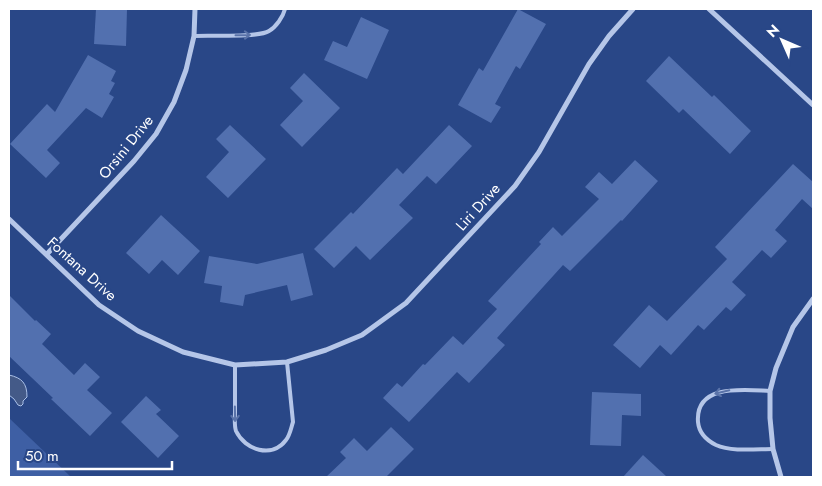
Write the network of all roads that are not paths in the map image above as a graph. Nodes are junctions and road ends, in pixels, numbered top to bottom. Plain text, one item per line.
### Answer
1 (195, 9) edge
2 (285, 9) edge
3 (633, 9) edge
4 (709, 9) edge
5 (194, 36) junction
6 (813, 105) edge
7 (9, 218) edge
8 (46, 254) junction
9 (813, 299) edge
10 (287, 362) junction
11 (235, 365) junction
12 (770, 391) junction
13 (773, 449) junction
14 (782, 477) edge

1 - 5 street, Orsini Drive
5 -> 2 lane
3 - 10 street, Liri Drive
4 - 6 street
5 - 8 street, Orsini Drive
7 - 8 street, Fontana Drive
8 - 11 street, Fontana Drive
9 - 12 street
10 - 11 street, Fontana Drive
11 -> 10 lane
12 - 13 street
12 -> 13 lane
13 - 14 street

